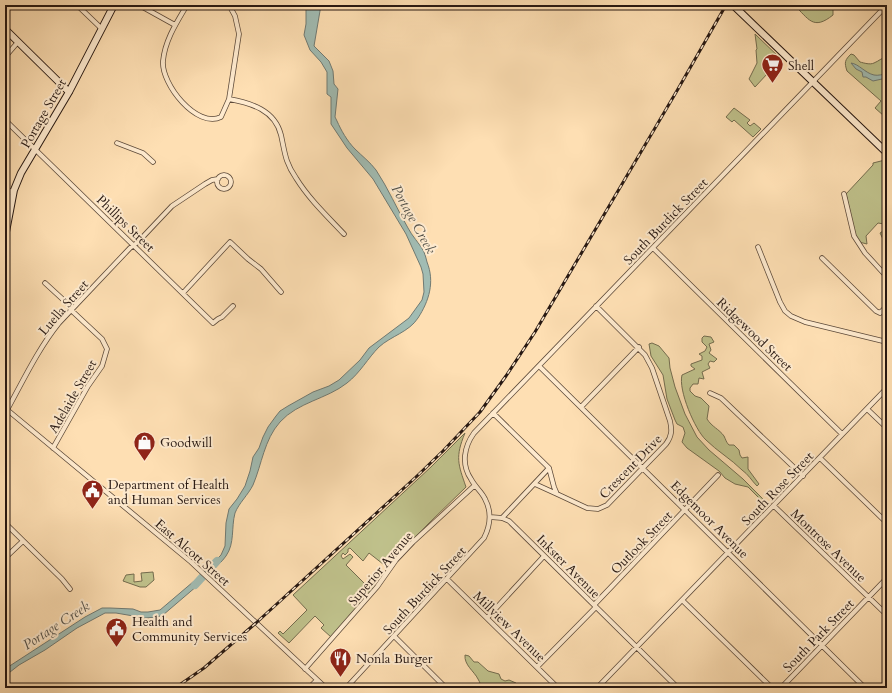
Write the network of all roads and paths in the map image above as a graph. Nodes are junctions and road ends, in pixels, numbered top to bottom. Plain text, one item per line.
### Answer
1 (77, 5) edge
2 (114, 5) edge
3 (139, 5) edge
4 (187, 5) edge
5 (229, 5) edge
6 (733, 5) edge
7 (887, 5) edge
8 (175, 25) junction
9 (102, 29) junction
10 (5, 30) edge
11 (18, 42) junction
12 (5, 56) edge
13 (814, 82) junction
14 (69, 92) junction
15 (229, 99) junction
16 (5, 120) edge
17 (117, 143) dead end
18 (35, 149) junction
19 (887, 153) edge
20 (153, 162) dead end
21 (218, 179) dead end
22 (5, 187) edge
23 (13, 194) junction
24 (844, 194) dead end
25 (344, 234) dead end
26 (5, 237) edge
27 (134, 246) junction
28 (758, 247) dead end
29 (653, 248) junction
30 (822, 258) dead end
31 (887, 277) edge
32 (45, 283) dead end
33 (281, 292) dead end
34 (182, 293) junction
35 (233, 306) dead end
36 (596, 306) junction
37 (887, 306) edge
38 (71, 310) junction
39 (887, 342) edge
40 (639, 347) junction
41 (539, 366) junction
42 (887, 388) edge
43 (710, 393) dead end
44 (581, 407) junction
45 (6, 409) edge
46 (867, 409) junction
47 (493, 413) junction
48 (887, 428) edge
49 (842, 434) junction
50 (53, 448) junction
51 (820, 458) junction
52 (549, 468) junction
53 (643, 468) junction
54 (718, 475) dead end
55 (803, 476) junction
56 (535, 484) junction
57 (475, 485) junction
58 (557, 494) junction
59 (774, 506) junction
60 (685, 510) junction
61 (490, 517) junction
62 (502, 518) junction
63 (5, 523) edge
64 (887, 524) edge
65 (22, 541) junction
66 (729, 552) junction
67 (544, 556) junction
68 (5, 558) edge
69 (887, 578) edge
70 (447, 579) junction
71 (70, 589) dead end
72 (868, 597) junction
73 (682, 600) junction
74 (595, 606) junction
75 (887, 616) edge
76 (487, 618) junction
77 (394, 636) junction
78 (822, 645) junction
79 (637, 648) junction
80 (537, 667) junction
81 (305, 669) junction
82 (317, 680) junction
83 (309, 688) edge
84 (326, 688) edge
85 (346, 688) edge
86 (446, 688) edge
87 (558, 688) edge
88 (597, 688) edge
89 (678, 688) edge
90 (772, 688) edge
91 (781, 688) edge
92 (866, 688) edge

1 - 9 street
2 - 9 street, Portage Street
3 - 8 street
4 - 8 street
5 - 15 street
6 - 13 street
7 - 13 street, South Burdick Street
8 - 15 street
9 - 14 street, Portage Street
10 - 11 street
11 - 12 street
11 - 14 street
13 - 19 street
13 - 29 street, South Burdick Street
14 - 18 street, Portage Street
15 - 25 street
16 - 18 street, Phillips Street
17 - 20 street
18 - 23 street, Portage Street
18 - 27 street, Phillips Street
21 - 27 street, Luella Street
22 - 23 street
23 - 26 street, Portage Street
24 - 31 street
27 - 34 street, Phillips Street
27 - 38 street, Luella Street
28 - 39 street
29 - 36 street, South Burdick Street
29 - 49 street, Ridgewood Street
30 - 37 street
32 - 38 street
33 - 34 street
34 - 35 street, Phillips Street
36 - 40 street
36 - 41 street, South Burdick Street
38 - 45 street, Luella Street
38 - 50 street, Adelaide Street
40 - 44 street
40 - 53 street, Crescent Drive
41 - 44 street, Edgemoor Avenue
41 - 47 street, South Burdick Street
42 - 46 street, South Rose Street
43 - 55 street
44 - 53 street, Edgemoor Avenue
45 - 50 street, East Alcott Street
46 - 48 street
46 - 49 street, South Rose Street
47 - 52 street
47 - 57 street, South Burdick Street
49 - 51 street, South Rose Street
50 - 81 street, East Alcott Street
51 - 55 street, South Rose Street
51 - 64 street
52 - 56 street
52 - 58 street
53 - 58 street, Crescent Drive
53 - 60 street, Edgemoor Avenue
54 - 60 street, Outlook Street
55 - 59 street, South Rose Street
56 - 58 street, Crescent Drive
56 - 62 street
57 - 61 street
57 - 81 street, Superior Avenue
59 - 66 street, South Rose Street
59 - 72 street, Montrose Avenue
60 - 66 street, Edgemoor Avenue
60 - 74 street, Outlook Street
61 - 62 street
61 - 70 street, South Burdick Street
62 - 67 street, Inkster Avenue
63 - 65 street
65 - 68 street
65 - 71 street
66 - 73 street, South Rose Street
66 - 78 street, Edgemoor Avenue
67 - 74 street, Inkster Avenue
67 - 76 street
69 - 72 street, South Park Street
70 - 76 street, Millview Avenue
70 - 77 street, South Burdick Street
72 - 75 street, Montrose Avenue
72 - 78 street, South Park Street
73 - 79 street, South Rose Street
73 - 90 street
74 - 79 street, Inkster Avenue
74 - 80 street, Outlook Street
76 - 80 street, Millview Avenue
77 - 85 street, South Burdick Street
77 - 86 street
78 - 91 street, South Park Street
78 - 92 street, Edgemoor Avenue
79 - 88 street, South Rose Street
79 - 89 street, Inkster Avenue
80 - 87 street, Millview Avenue
81 - 82 street, East Alcott Street
82 - 83 street
82 - 84 street, East Alcott Street

